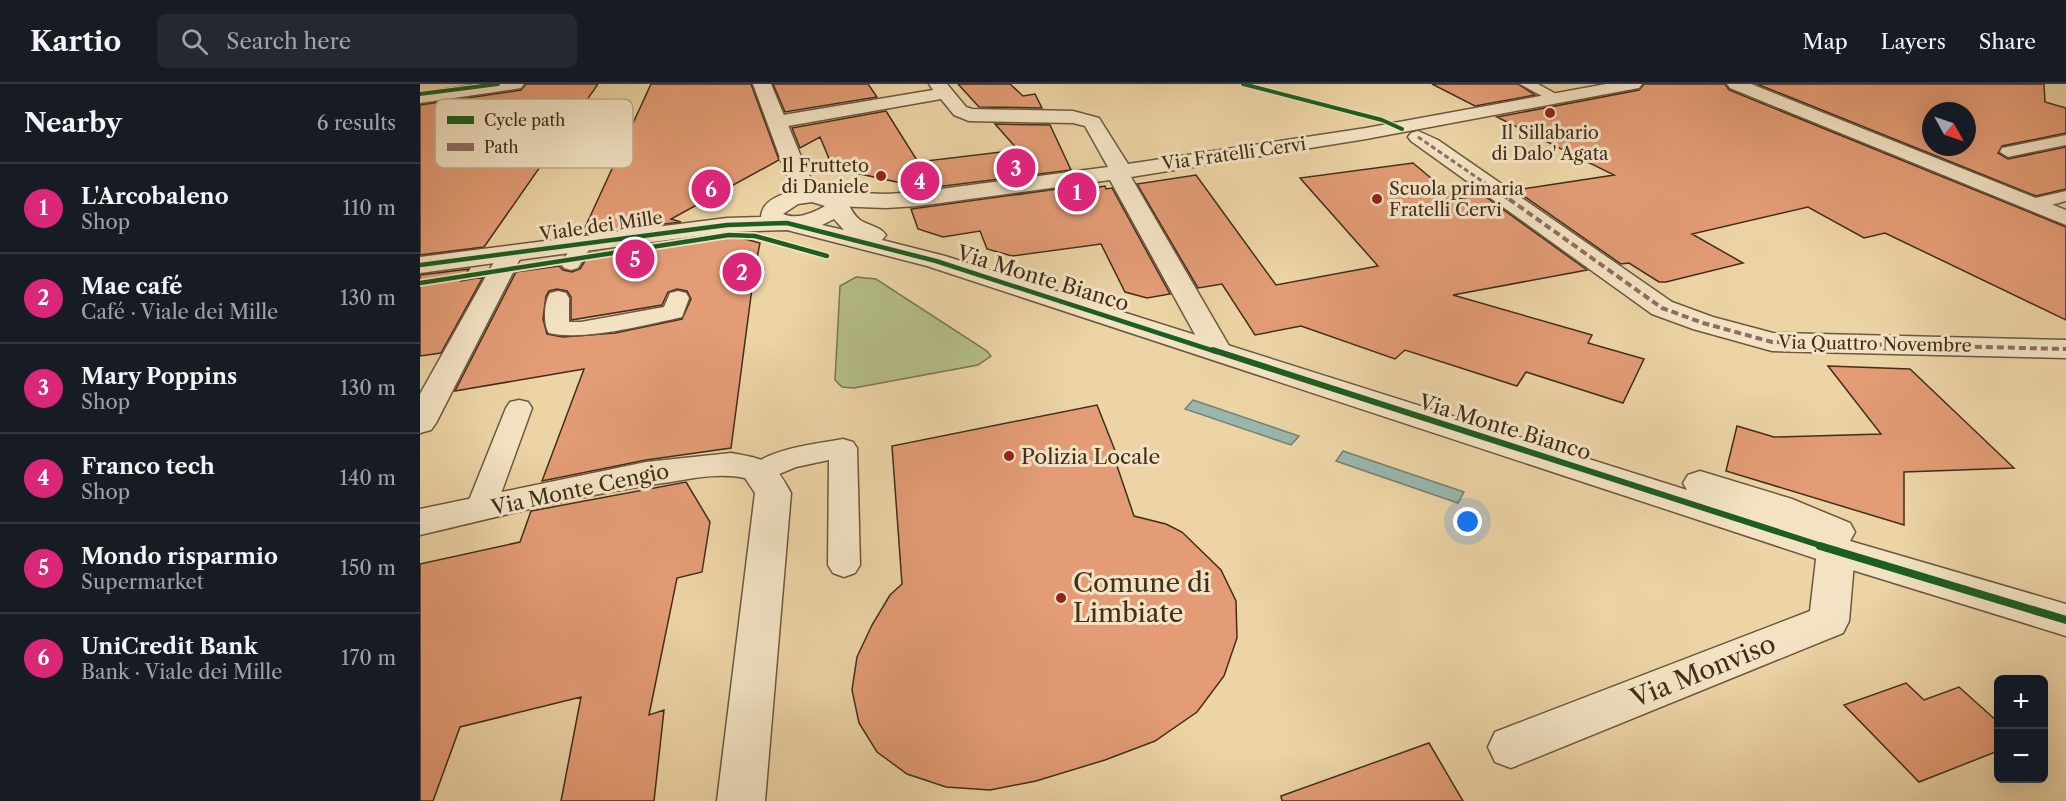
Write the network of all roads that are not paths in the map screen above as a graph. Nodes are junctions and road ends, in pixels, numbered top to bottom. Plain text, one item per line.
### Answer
1 (515, 84) edge
2 (762, 84) edge
3 (1527, 84) edge
4 (1633, 84) edge
5 (1736, 84) edge
6 (941, 89) edge
7 (420, 98) edge
8 (1558, 99) junction
9 (777, 122) junction
10 (1410, 133) junction
11 (2066, 140) edge
12 (2008, 152) dead end
13 (1120, 172) junction
14 (2066, 196) edge
15 (802, 197) junction
16 (834, 204) junction
17 (2033, 204) junction
18 (2066, 218) edge
19 (787, 223) junction
20 (511, 253) junction
21 (420, 255) edge
22 (936, 261) junction
23 (420, 266) edge
24 (558, 298) dead end
25 (678, 298) dead end
26 (2066, 349) edge
27 (1218, 351) junction
28 (1385, 404) junction
29 (519, 408) dead end
30 (420, 423) edge
31 (750, 468) junction
32 (480, 510) junction
33 (420, 522) edge
34 (1836, 551) junction
35 (844, 565) dead end
36 (2020, 605) junction
37 (2066, 620) edge
38 (1511, 747) dead end
39 (741, 801) edge

1 - 7 street
2 - 9 street
3 - 8 lane
4 - 8 street, Via Fratelli Cervi
5 - 17 street
6 - 9 street
6 - 13 street
8 - 10 street, Via Fratelli Cervi
9 - 15 street
10 - 13 street, Via Fratelli Cervi
10 - 26 street, Via Quattro Novembre
11 - 12 lane
13 - 16 street, Via Fratelli Cervi
13 - 27 street
14 - 17 lane
15 - 16 street, Viale dei Mille
15 - 19 street
15 - 21 street, Viale dei Mille
16 - 19 street
16 - 22 street
17 - 18 street
19 - 20 street, Viale dei Mille
19 - 22 street
20 - 23 street, Viale dei Mille
20 - 30 street
22 - 27 street, Via Monte Bianco
24 - 25 lane
27 - 28 street, Via Monte Bianco
28 - 34 street, Via Monte Bianco
28 - 36 street, Via Monte Bianco
29 - 32 lane
31 - 32 street, Via Monte Cengio
31 - 35 lane
31 - 39 street
32 - 33 street, Via Monte Cengio
34 - 36 street, Via Monte Bianco
34 - 38 street, Via Monviso
36 - 37 street, Via Monte Bianco

